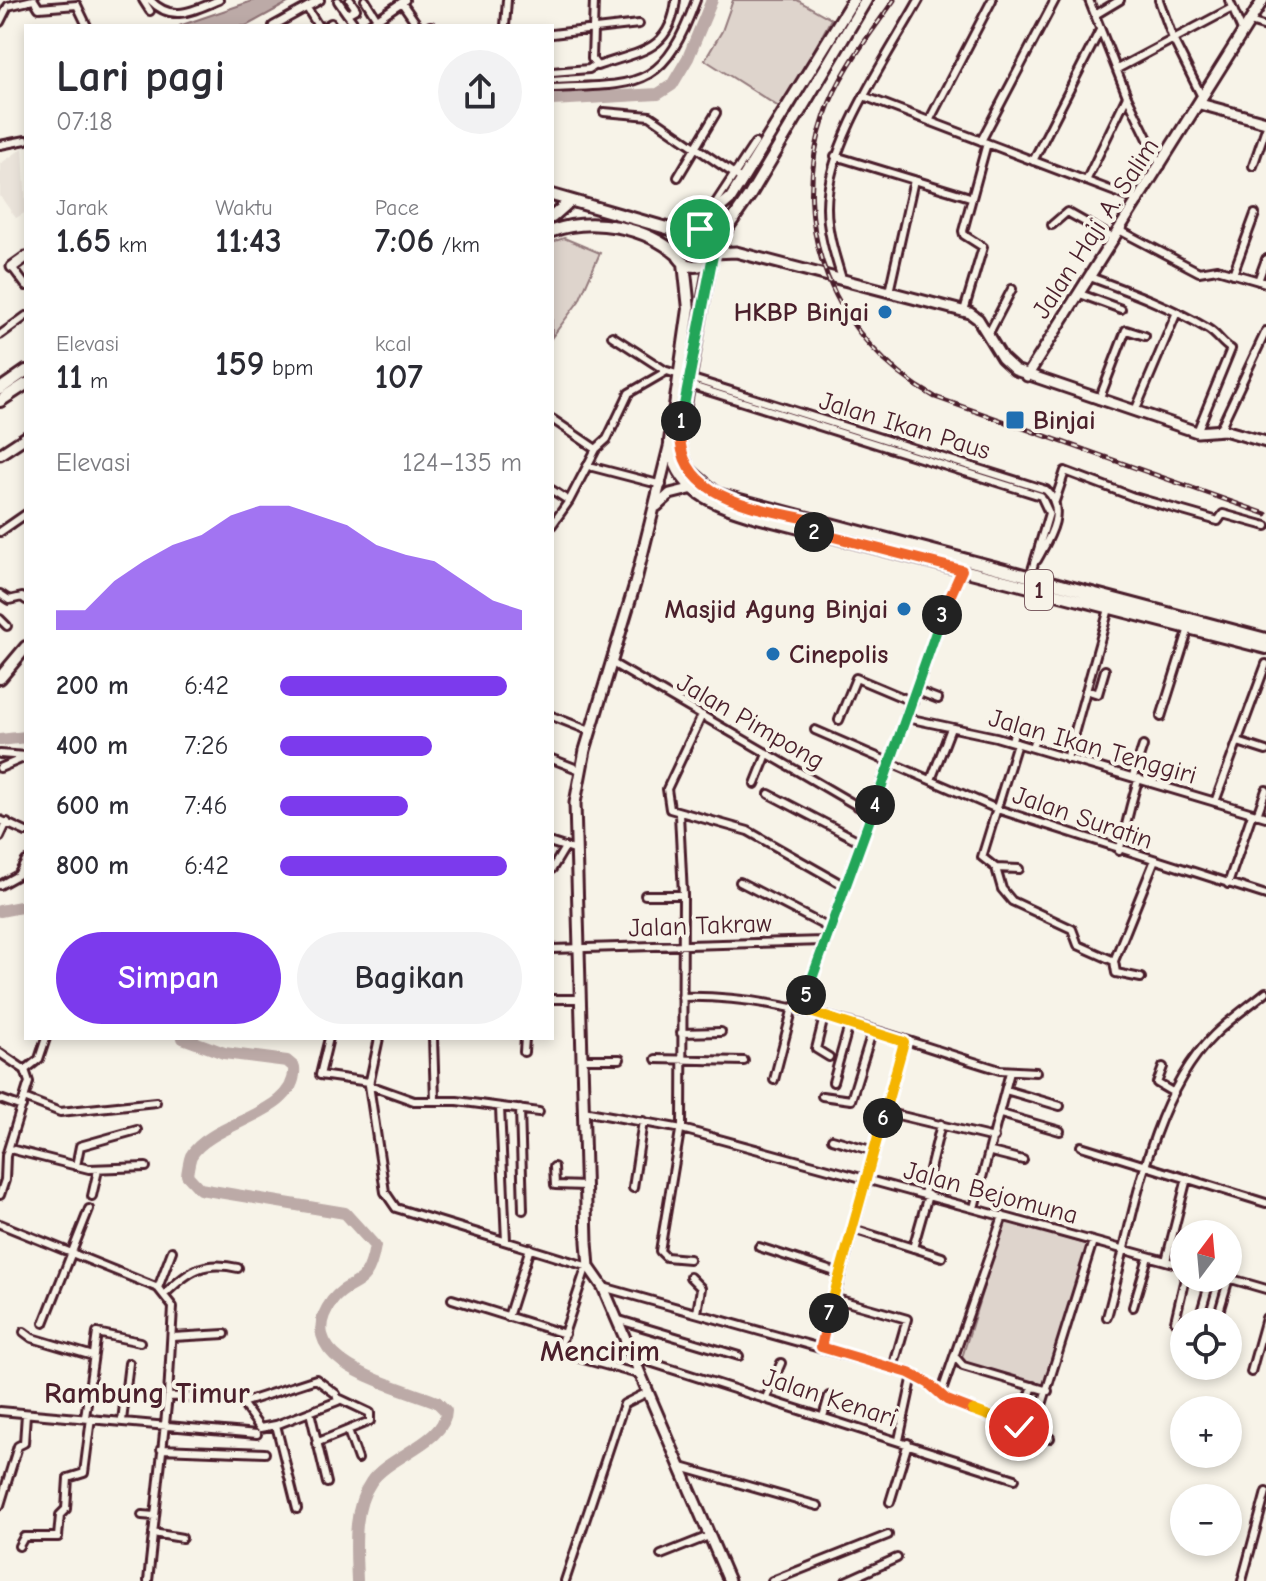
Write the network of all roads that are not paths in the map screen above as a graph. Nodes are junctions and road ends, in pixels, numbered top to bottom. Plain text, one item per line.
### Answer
1 (34, 0) edge
2 (143, 0) edge
3 (150, 0) edge
4 (219, 0) edge
5 (320, 0) edge
6 (350, 0) edge
7 (365, 0) edge
8 (507, 0) edge
9 (594, 0) edge
10 (676, 0) edge
11 (696, 0) edge
12 (853, 0) edge
13 (866, 0) edge
14 (919, 0) edge
15 (992, 0) edge
16 (1055, 0) edge
17 (1089, 0) edge
18 (1120, 0) edge
19 (1159, 0) edge
20 (1229, 0) edge
21 (1263, 0) edge
22 (338, 1) edge
23 (403, 1) edge
24 (307, 8) junction
25 (1232, 8) junction
26 (150, 11) dead end
27 (347, 14) junction
28 (1095, 15) junction
29 (377, 19) junction
30 (0, 22) edge
31 (1250, 22) junction
32 (86, 24) edge
33 (277, 24) edge
34 (317, 24) edge
35 (354, 24) edge
36 (370, 24) edge
37 (417, 24) edge
38 (505, 24) edge
39 (639, 24) dead end
40 (1266, 27) edge
41 (594, 30) junction
42 (1100, 30) junction
43 (1243, 33) junction
44 (554, 34) edge
45 (1173, 39) junction
46 (595, 65) junction
47 (1117, 69) junction
48 (554, 72) edge
49 (554, 88) edge
50 (1127, 96) junction
51 (866, 97) junction
52 (1201, 100) junction
53 (604, 112) dead end
54 (716, 113) dead end
55 (929, 121) junction
56 (1266, 122) edge
57 (1266, 128) edge
58 (24, 140) edge
59 (984, 142) junction
60 (755, 143) dead end
61 (0, 145) edge
62 (695, 147) junction
63 (760, 154) junction
64 (835, 156) junction
65 (771, 160) junction
66 (1033, 161) junction
67 (1161, 166) junction
68 (1253, 166) dead end
69 (678, 177) dead end
70 (739, 177) junction
71 (914, 180) junction
72 (1086, 181) junction
73 (554, 196) edge
74 (970, 197) junction
75 (570, 201) junction
76 (1139, 201) junction
77 (713, 207) dead end
78 (555, 212) edge
79 (617, 214) junction
80 (1255, 214) dead end
81 (1052, 225) dead end
82 (615, 228) junction
83 (554, 230) edge
84 (689, 231) junction
85 (1118, 235) junction
86 (713, 253) junction
87 (24, 258) edge
88 (681, 259) junction
89 (1266, 259) edge
90 (12, 267) joint
91 (1233, 274) junction
92 (1090, 277) junction
93 (842, 279) junction
94 (1262, 282) edge
95 (24, 283) edge
96 (1012, 289) dead end
97 (889, 292) junction
98 (1080, 294) junction
99 (1121, 309) dead end
100 (964, 311) junction
101 (1177, 312) junction
102 (24, 317) edge
103 (1266, 331) edge
104 (989, 333) junction
105 (0, 335) edge
106 (612, 336) dead end
107 (1145, 336) dead end
108 (24, 372) edge
109 (1027, 376) junction
110 (679, 377) junction
111 (24, 385) edge
112 (0, 389) edge
113 (1099, 400) junction
114 (0, 401) edge
115 (1135, 411) junction
116 (554, 420) edge
117 (1219, 431) junction
118 (1197, 432) junction
119 (24, 438) edge
120 (670, 441) junction
121 (1266, 441) edge
122 (596, 449) junction
123 (907, 450) junction
124 (0, 454) edge
125 (589, 466) junction
126 (662, 485) junction
127 (690, 489) junction
128 (554, 491) edge
129 (569, 501) junction
130 (1055, 501) junction
131 (655, 508) junction
132 (24, 515) edge
133 (554, 520) edge
134 (813, 526) junction
135 (1266, 526) edge
136 (0, 532) edge
137 (1037, 560) junction
138 (964, 565) junction
139 (1029, 582) junction
140 (0, 594) edge
141 (24, 598) edge
142 (1110, 603) junction
143 (0, 619) edge
144 (7, 626) dead end
145 (1189, 628) junction
146 (1266, 639) edge
147 (1266, 648) edge
148 (24, 649) edge
149 (612, 663) junction
150 (1266, 664) edge
151 (1105, 670) dead end
152 (0, 678) edge
153 (1086, 690) junction
154 (917, 691) junction
155 (938, 699) dead end
156 (913, 702) junction
157 (702, 715) junction
158 (554, 717) edge
159 (1161, 717) dead end
160 (907, 718) junction
161 (839, 720) dead end
162 (1017, 721) dead end
163 (951, 728) junction
164 (815, 730) dead end
165 (590, 731) junction
166 (1038, 731) dead end
167 (1014, 742) junction
168 (1238, 742) junction
169 (1143, 746) dead end
170 (1032, 747) junction
171 (1266, 751) edge
172 (0, 754) edge
173 (767, 754) junction
174 (24, 756) edge
175 (24, 757) edge
176 (1067, 759) junction
177 (554, 760) edge
178 (891, 764) junction
179 (0, 768) edge
180 (580, 770) junction
181 (1136, 777) junction
182 (931, 780) junction
183 (755, 784) dead end
184 (1266, 790) edge
185 (769, 794) dead end
186 (1215, 802) junction
187 (997, 809) junction
188 (679, 814) junction
189 (871, 814) junction
190 (1255, 814) junction
191 (1266, 817) edge
192 (4, 821) edge
193 (24, 831) edge
194 (0, 837) edge
195 (861, 842) junction
196 (554, 844) edge
197 (569, 850) junction
198 (1119, 851) junction
199 (1154, 862) junction
200 (24, 864) edge
201 (554, 867) edge
202 (996, 868) junction
203 (1019, 869) dead end
204 (740, 882) dead end
205 (1228, 884) junction
206 (0, 885) edge
207 (845, 886) junction
208 (645, 895) dead end
209 (683, 895) junction
210 (1266, 895) edge
211 (829, 928) junction
212 (824, 941) junction
213 (681, 945) junction
214 (554, 949) edge
215 (578, 949) junction
216 (1114, 961) junction
217 (1141, 978) dead end
218 (1266, 992) edge
219 (682, 997) junction
220 (554, 999) edge
221 (579, 999) junction
222 (793, 1007) junction
223 (801, 1009) junction
224 (824, 1017) junction
225 (849, 1025) junction
226 (721, 1032) dead end
227 (872, 1032) junction
228 (681, 1033) junction
229 (45, 1040) edge
230 (329, 1040) edge
231 (379, 1040) edge
232 (433, 1040) edge
233 (525, 1040) edge
234 (904, 1042) junction
235 (524, 1052) dead end
236 (0, 1053) edge
237 (829, 1057) dead end
238 (581, 1059) junction
239 (620, 1059) dead end
240 (656, 1059) dead end
241 (744, 1061) dead end
242 (682, 1062) junction
243 (1163, 1067) dead end
244 (25, 1070) junction
245 (1010, 1072) junction
246 (1036, 1072) dead end
247 (774, 1080) dead end
248 (833, 1082) dead end
249 (369, 1084) junction
250 (1006, 1090) junction
251 (1174, 1093) junction
252 (822, 1096) dead end
253 (24, 1098) junction
254 (0, 1099) edge
255 (435, 1100) junction
256 (156, 1102) dead end
257 (1060, 1106) dead end
258 (22, 1107) junction
259 (500, 1108) junction
260 (520, 1109) junction
261 (583, 1111) junction
262 (539, 1112) dead end
263 (885, 1112) junction
264 (1001, 1114) junction
265 (643, 1121) junction
266 (941, 1124) junction
267 (137, 1130) dead end
268 (681, 1130) junction
269 (1060, 1131) dead end
270 (994, 1138) junction
271 (832, 1139) dead end
272 (1081, 1146) dead end
273 (874, 1151) junction
274 (991, 1152) junction
275 (5, 1153) edge
276 (1023, 1160) dead end
277 (1145, 1165) junction
278 (76, 1166) junction
279 (146, 1167) dead end
280 (554, 1167) dead end
281 (98, 1170) junction
282 (866, 1178) junction
283 (1187, 1178) junction
284 (586, 1186) junction
285 (633, 1188) dead end
286 (926, 1194) junction
287 (0, 1195) edge
288 (92, 1196) dead end
289 (1266, 1203) edge
290 (974, 1208) junction
291 (89, 1209) dead end
292 (523, 1210) dead end
293 (1003, 1216) junction
294 (0, 1224) edge
295 (853, 1229) junction
296 (506, 1241) junction
297 (1093, 1241) junction
298 (759, 1247) dead end
299 (530, 1248) junction
300 (913, 1248) junction
301 (1126, 1250) junction
302 (172, 1251) dead end
303 (70, 1254) junction
304 (942, 1257) dead end
305 (1148, 1257) junction
306 (689, 1259) dead end
307 (1166, 1261) junction
308 (1170, 1262) edge
309 (588, 1266) junction
310 (238, 1268) dead end
311 (841, 1274) junction
312 (1266, 1276) edge
313 (690, 1277) dead end
314 (1242, 1282) edge
315 (603, 1287) junction
316 (158, 1288) junction
317 (1264, 1288) edge
318 (165, 1294) junction
319 (833, 1298) junction
320 (452, 1299) dead end
321 (1133, 1307) dead end
322 (697, 1313) junction
323 (508, 1317) junction
324 (1107, 1317) dead end
325 (1266, 1318) edge
326 (616, 1319) junction
327 (44, 1323) dead end
328 (24, 1332) dead end
329 (225, 1334) dead end
330 (565, 1334) junction
331 (173, 1337) junction
332 (140, 1342) dead end
333 (821, 1347) junction
334 (93, 1356) junction
335 (631, 1356) junction
336 (739, 1356) dead end
337 (956, 1358) junction
338 (129, 1363) dead end
339 (781, 1363) dead end
340 (893, 1368) junction
341 (1251, 1372) dead end
342 (638, 1374) junction
343 (913, 1375) junction
344 (1033, 1386) junction
345 (1048, 1391) junction
346 (646, 1393) junction
347 (941, 1394) junction
348 (168, 1396) junction
349 (829, 1396) dead end
350 (338, 1398) junction
351 (766, 1398) junction
352 (242, 1403) junction
353 (0, 1411) edge
354 (310, 1412) junction
355 (26, 1414) junction
356 (823, 1417) junction
357 (88, 1418) junction
358 (122, 1421) junction
359 (164, 1424) junction
360 (1036, 1424) dead end
361 (276, 1425) junction
362 (1019, 1427) junction
363 (348, 1431) junction
364 (257, 1434) dead end
365 (1050, 1438) dead end
366 (899, 1440) junction
367 (316, 1443) junction
368 (908, 1443) junction
369 (161, 1449) junction
370 (265, 1453) dead end
371 (358, 1459) dead end
372 (678, 1466) junction
373 (1015, 1479) dead end
374 (327, 1483) dead end
375 (1266, 1492) edge
376 (890, 1502) dead end
377 (0, 1505) edge
378 (818, 1506) dead end
379 (297, 1509) dead end
380 (142, 1515) dead end
381 (155, 1516) junction
382 (153, 1533) junction
383 (888, 1535) dead end
384 (709, 1536) junction
385 (182, 1538) dead end
386 (19, 1546) dead end
387 (661, 1555) dead end
388 (897, 1558) dead end
389 (148, 1581) edge
390 (565, 1581) edge
391 (729, 1581) edge
392 (772, 1581) edge
393 (846, 1581) edge
394 (1242, 1581) edge

1 - 30 street
1 - 32 street
2 - 26 street
3 - 4 street
5 - 24 street
6 - 27 street
7 - 29 street
8 - 38 street
9 - 41 street
10 - 46 street
11 - 49 street
12 - 63 main road
13 - 65 main road, 1
14 - 51 street
15 - 55 street
16 - 59 street
17 - 28 street
18 - 28 street
19 - 45 street
20 - 25 street
21 - 31 street, Jalan Haji A. Salim
22 - 27 street
23 - 29 street
23 - 37 street
24 - 33 street
24 - 34 street
25 - 43 street
25 - 45 street
27 - 35 street
28 - 42 street
29 - 36 street
31 - 40 street
31 - 43 street, Jalan Haji A. Salim
39 - 41 street
41 - 44 street
41 - 46 street
42 - 47 street
42 - 66 street
43 - 52 street, Jalan Haji A. Salim
45 - 47 street
45 - 52 street
46 - 48 street
47 - 50 street
50 - 67 street
50 - 72 street
51 - 55 street
51 - 64 street
52 - 56 street
52 - 67 street, Jalan Haji A. Salim
53 - 62 street
54 - 62 street
55 - 59 street
57 - 68 street
58 - 61 street
59 - 66 street
59 - 74 street
60 - 70 street
62 - 69 street
62 - 70 street
63 - 65 main road
63 - 70 main road
64 - 71 street
64 - 93 street
65 - 86 main road, 1
66 - 72 street
67 - 76 street, Jalan Haji A. Salim
70 - 77 street
70 - 84 main road
71 - 74 street
71 - 97 street
72 - 76 street
73 - 75 main road
74 - 100 street
75 - 78 main road
75 - 79 main road
76 - 85 street, Jalan Haji A. Salim
79 - 82 main road
79 - 84 main road
80 - 91 street
81 - 85 street
82 - 83 main road
82 - 88 main road
84 - 86 main road
84 - 88 main road, 1
85 - 91 street
85 - 92 street, Jalan Haji A. Salim
86 - 88 main road
86 - 93 street
86 - 110 main road, 1
87 - 90 street
88 - 110 main road, 1
89 - 94 street
90 - 95 street
91 - 94 street
92 - 98 street, Jalan Haji A. Salim
92 - 101 street
93 - 97 street
96 - 104 street
97 - 100 street
98 - 99 street
98 - 109 street, Jalan Haji A. Salim
100 - 104 street
101 - 115 street
101 - 118 street
102 - 105 street
103 - 117 street
104 - 109 street
106 - 110 street, Jalan Ikan Paus
107 - 113 street
108 - 112 main road
109 - 113 street
110 - 120 main road, 1
110 - 122 street
110 - 123 street, Jalan Ikan Paus
110 - 134 main road, 1
111 - 114 main road
113 - 115 street
115 - 118 street
116 - 122 street
117 - 118 street
117 - 121 street
119 - 124 street
120 - 126 street
120 - 127 main road, 1
122 - 125 street
123 - 130 street, Jalan Ikan Paus
123 - 137 street, Jalan Ikan Paus
125 - 126 street
125 - 129 street
126 - 131 street
127 - 131 street
127 - 134 main road, 1
128 - 129 street
129 - 133 street
130 - 135 street
130 - 137 street, Jalan Ikan Paus
131 - 149 street
132 - 136 street
134 - 138 main road, 1
137 - 139 street, Jalan Ikan Paus
138 - 139 main road, 1
138 - 154 street
139 - 142 main road, 1
140 - 141 street
142 - 145 main road, 1
142 - 146 main road, 1
142 - 153 street
143 - 144 street
145 - 147 main road, 1
145 - 159 street
148 - 152 main road
149 - 157 street, Jalan Pimpong
149 - 165 street
150 - 168 street
151 - 153 street
153 - 176 street
154 - 155 street
154 - 156 street
156 - 160 street
156 - 161 street
157 - 173 street, Jalan Pimpong
157 - 188 street
158 - 165 street
160 - 163 street, Jalan Ikan Tenggiri
160 - 178 street
162 - 167 street
163 - 167 street, Jalan Ikan Tenggiri
163 - 182 street
164 - 178 street, Jalan Pimpong
165 - 180 street
166 - 170 street
167 - 170 street, Jalan Ikan Tenggiri
167 - 187 street
168 - 171 street
168 - 186 street
169 - 181 street
170 - 176 street, Jalan Ikan Tenggiri
172 - 174 street
173 - 183 street
173 - 189 street, Jalan Pimpong
175 - 179 street
176 - 181 street, Jalan Ikan Tenggiri
177 - 180 street
178 - 182 street, Jalan Suratin
178 - 189 street
180 - 197 street
181 - 186 street, Jalan Ikan Tenggiri
181 - 198 street
182 - 187 street, Jalan Suratin
184 - 190 street
185 - 195 street
186 - 190 street, Jalan Ikan Tenggiri
187 - 198 street, Jalan Suratin
187 - 202 street
188 - 207 street
188 - 209 street
189 - 195 street
190 - 191 street, Jalan Ikan Tenggiri
190 - 205 street
192 - 193 street
192 - 194 street
195 - 207 street
196 - 197 street
197 - 201 street
197 - 215 street
198 - 199 street, Jalan Suratin
199 - 205 street, Jalan Suratin
199 - 216 street
200 - 206 street
202 - 203 street
202 - 216 street
204 - 211 street
205 - 210 street, Jalan Suratin
207 - 211 street
208 - 209 street
209 - 213 street
211 - 212 street
212 - 213 street, Jalan Takraw
212 - 223 street
213 - 215 street, Jalan Takraw
213 - 219 street
214 - 215 street, Jalan Takraw
215 - 221 street
216 - 217 street
218 - 251 street
219 - 222 street
219 - 228 street
220 - 221 street
221 - 238 street
222 - 223 street
222 - 247 street
223 - 224 street
224 - 225 street
224 - 237 street
225 - 227 street
225 - 248 street
226 - 228 street
227 - 234 street
227 - 252 street
228 - 242 street
229 - 244 street
230 - 249 street
231 - 249 street
232 - 255 street
233 - 235 street
234 - 245 street
234 - 263 street, Jalan Bejomuna
236 - 244 street
238 - 239 street
238 - 261 street
240 - 242 street
241 - 242 street
242 - 268 street
243 - 251 street
244 - 253 street
245 - 246 street
245 - 250 street
249 - 255 street
249 - 296 street
250 - 257 street
250 - 264 street
251 - 277 street
253 - 256 street
253 - 258 street
254 - 258 street
255 - 259 street
258 - 275 street
259 - 260 street
259 - 296 street
260 - 262 street
260 - 292 street
261 - 265 street
261 - 284 street
263 - 266 street
263 - 273 street, Jalan Bejomuna
264 - 269 street
264 - 270 street
265 - 268 street
265 - 285 street
266 - 270 street
266 - 286 street
267 - 278 street
268 - 282 street
268 - 306 street
270 - 274 street
271 - 273 street
272 - 277 street
273 - 282 street, Jalan Bejomuna
274 - 276 street
274 - 290 street
275 - 278 street
275 - 287 street
277 - 283 street
277 - 301 street
278 - 281 street
279 - 281 street
280 - 284 street
281 - 288 street
282 - 286 street, Jalan Bejomuna
282 - 295 street
283 - 289 street
283 - 307 street
284 - 309 street
286 - 290 street, Jalan Bejomuna
286 - 300 street
290 - 293 street, Jalan Bejomuna
291 - 303 street
293 - 297 street, Jalan Bejomuna
293 - 337 street
294 - 303 street
295 - 300 street
295 - 311 street
296 - 299 street
297 - 301 street, Jalan Bejomuna
297 - 345 street
298 - 311 street
299 - 309 street
299 - 323 street
300 - 304 street
301 - 305 street, Jalan Bejomuna
301 - 324 street
302 - 316 street
303 - 316 street
303 - 327 street
305 - 307 street, Jalan Bejomuna
305 - 321 street
307 - 308 street, Jalan Bejomuna
309 - 315 street
309 - 330 street
310 - 318 street
311 - 319 street
312 - 317 street
313 - 322 street
314 - 317 street
315 - 322 street
315 - 326 street
316 - 318 street
318 - 331 street
319 - 333 street
319 - 340 street
320 - 323 street
322 - 333 street
323 - 330 street
325 - 341 street
326 - 335 street
326 - 336 street
328 - 334 street
329 - 331 street
330 - 342 street
331 - 348 street
332 - 334 street
333 - 340 street
334 - 357 street
335 - 342 street
335 - 351 street, Jalan Kenari
337 - 344 street
337 - 347 street
338 - 358 street
339 - 351 street
340 - 343 street
342 - 346 street
343 - 347 street
343 - 366 street
344 - 345 street
344 - 362 street
345 - 360 street
346 - 372 street
346 - 390 street
347 - 362 street
348 - 352 street
348 - 359 street
349 - 356 street
350 - 352 street
350 - 354 street
350 - 363 street
351 - 356 street, Jalan Kenari
352 - 361 street
353 - 355 street
354 - 361 street
354 - 367 street
355 - 357 street
355 - 377 street
356 - 366 street, Jalan Kenari
357 - 358 street
357 - 386 street
358 - 359 street
359 - 364 street
359 - 369 street
361 - 379 street
362 - 365 street
363 - 367 street
363 - 371 street
366 - 368 street, Jalan Kenari
367 - 374 street
368 - 373 street, Jalan Kenari
368 - 376 street
369 - 370 street
369 - 381 street
372 - 378 street
372 - 384 street
375 - 394 street
380 - 381 street
381 - 382 street
382 - 385 street
382 - 389 street
383 - 392 street
384 - 387 street
384 - 391 street
388 - 393 street

